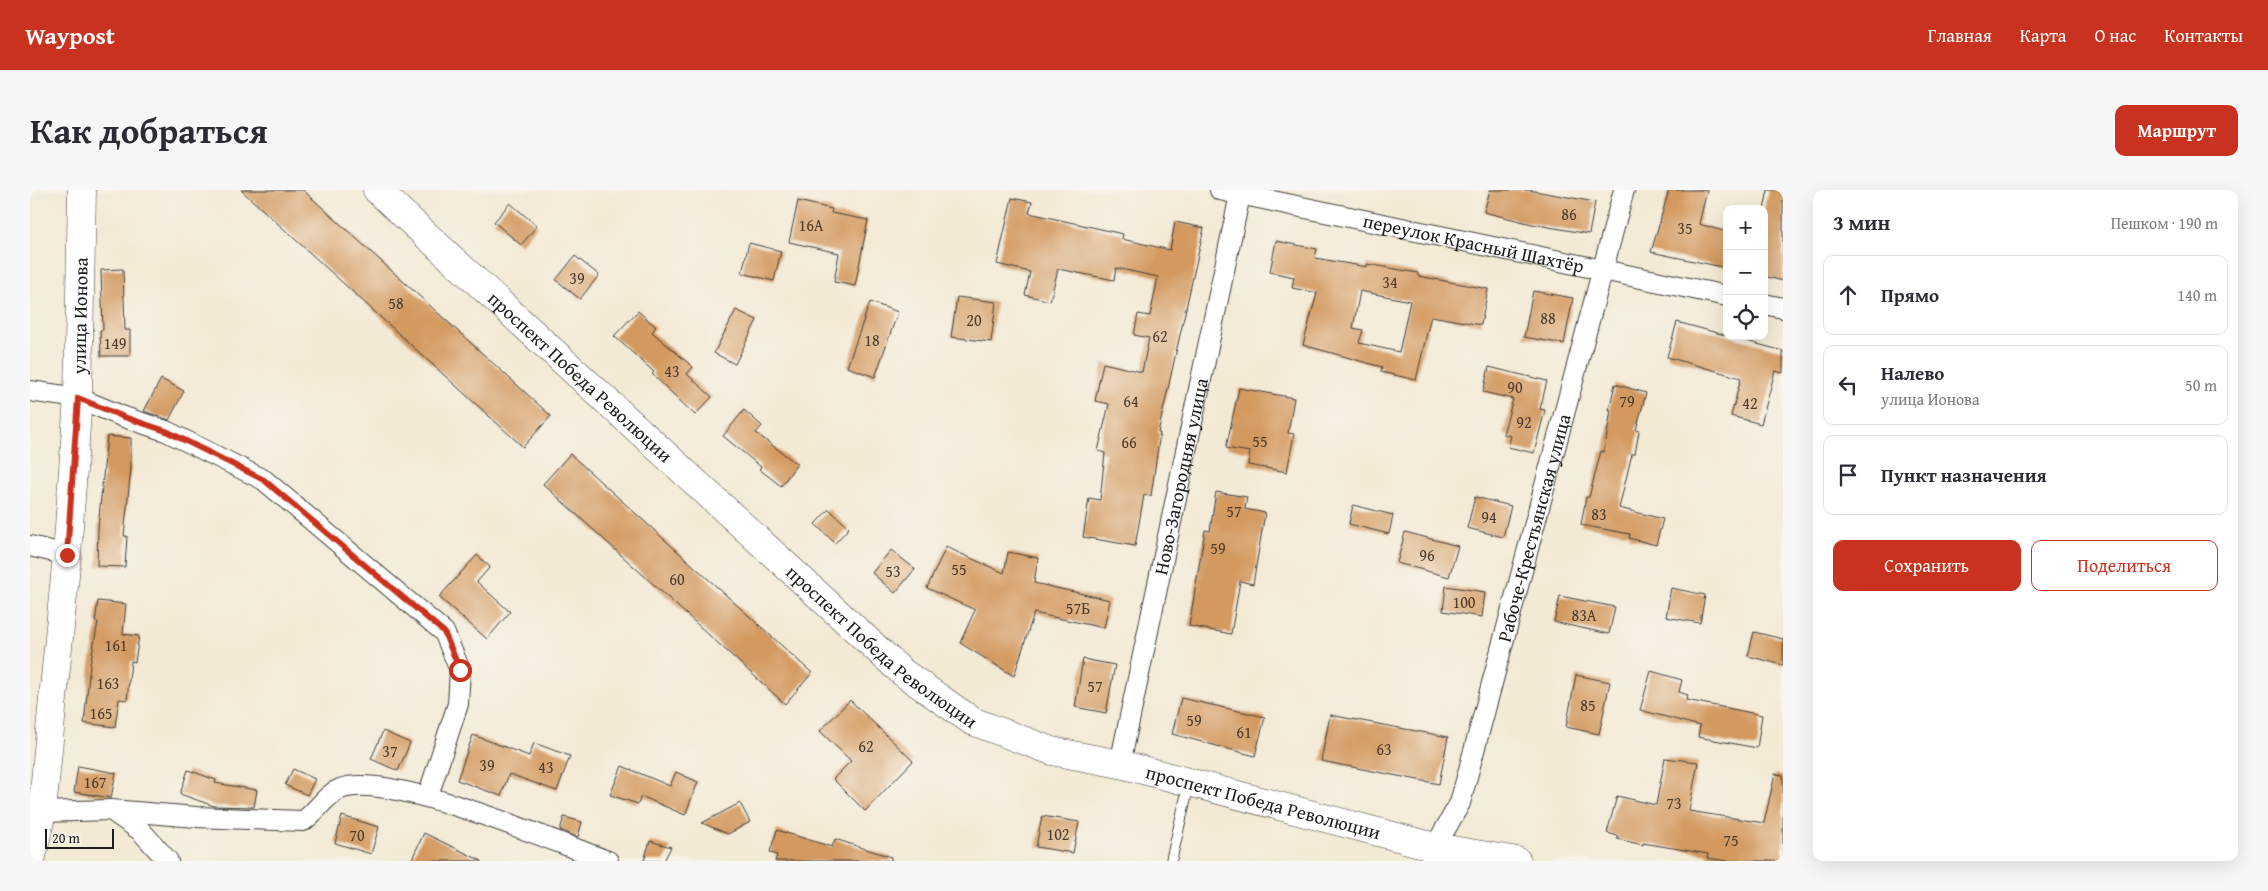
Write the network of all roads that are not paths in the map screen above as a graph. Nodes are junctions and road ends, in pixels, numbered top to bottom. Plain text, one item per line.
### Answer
1 (82, 190) edge
2 (378, 190) edge
3 (1220, 190) edge
4 (1624, 190) edge
5 (1241, 192) edge
6 (1602, 270) junction
7 (1723, 295) edge
8 (1768, 305) edge
9 (1783, 308) edge
10 (30, 391) edge
11 (78, 398) junction
12 (30, 546) edge
13 (67, 555) junction
14 (1120, 764) junction
15 (1190, 783) junction
16 (428, 796) junction
17 (111, 810) junction
18 (42, 812) junction
19 (1433, 854) edge
20 (31, 861) edge
21 (168, 861) edge
22 (608, 861) edge
23 (1171, 861) edge
24 (1517, 861) edge

1 - 11 main road, улица Ионова
2 - 14 main road, проспект Победа Революции
3 - 5 street, переулок Красный Шахтёр
4 - 6 street, Рабоче-Крестьянская улица
5 - 6 street, переулок Красный Шахтёр
5 - 14 street, Ново-Загородняя улица
6 - 7 street, переулок Красный Шахтёр
6 - 19 street, Рабоче-Крестьянская улица
8 - 9 street
10 - 11 street
11 - 13 main road, улица Ионова
11 - 16 street
12 - 13 street
13 - 18 main road, улица Ионова
14 - 15 main road, проспект Победа Революции
15 - 19 main road, проспект Победа Революции
15 - 23 lane
16 - 17 street
16 - 22 street
17 - 18 street
17 - 21 street
18 - 20 main road, улица Ионова
19 - 24 main road, проспект Победа Революции

